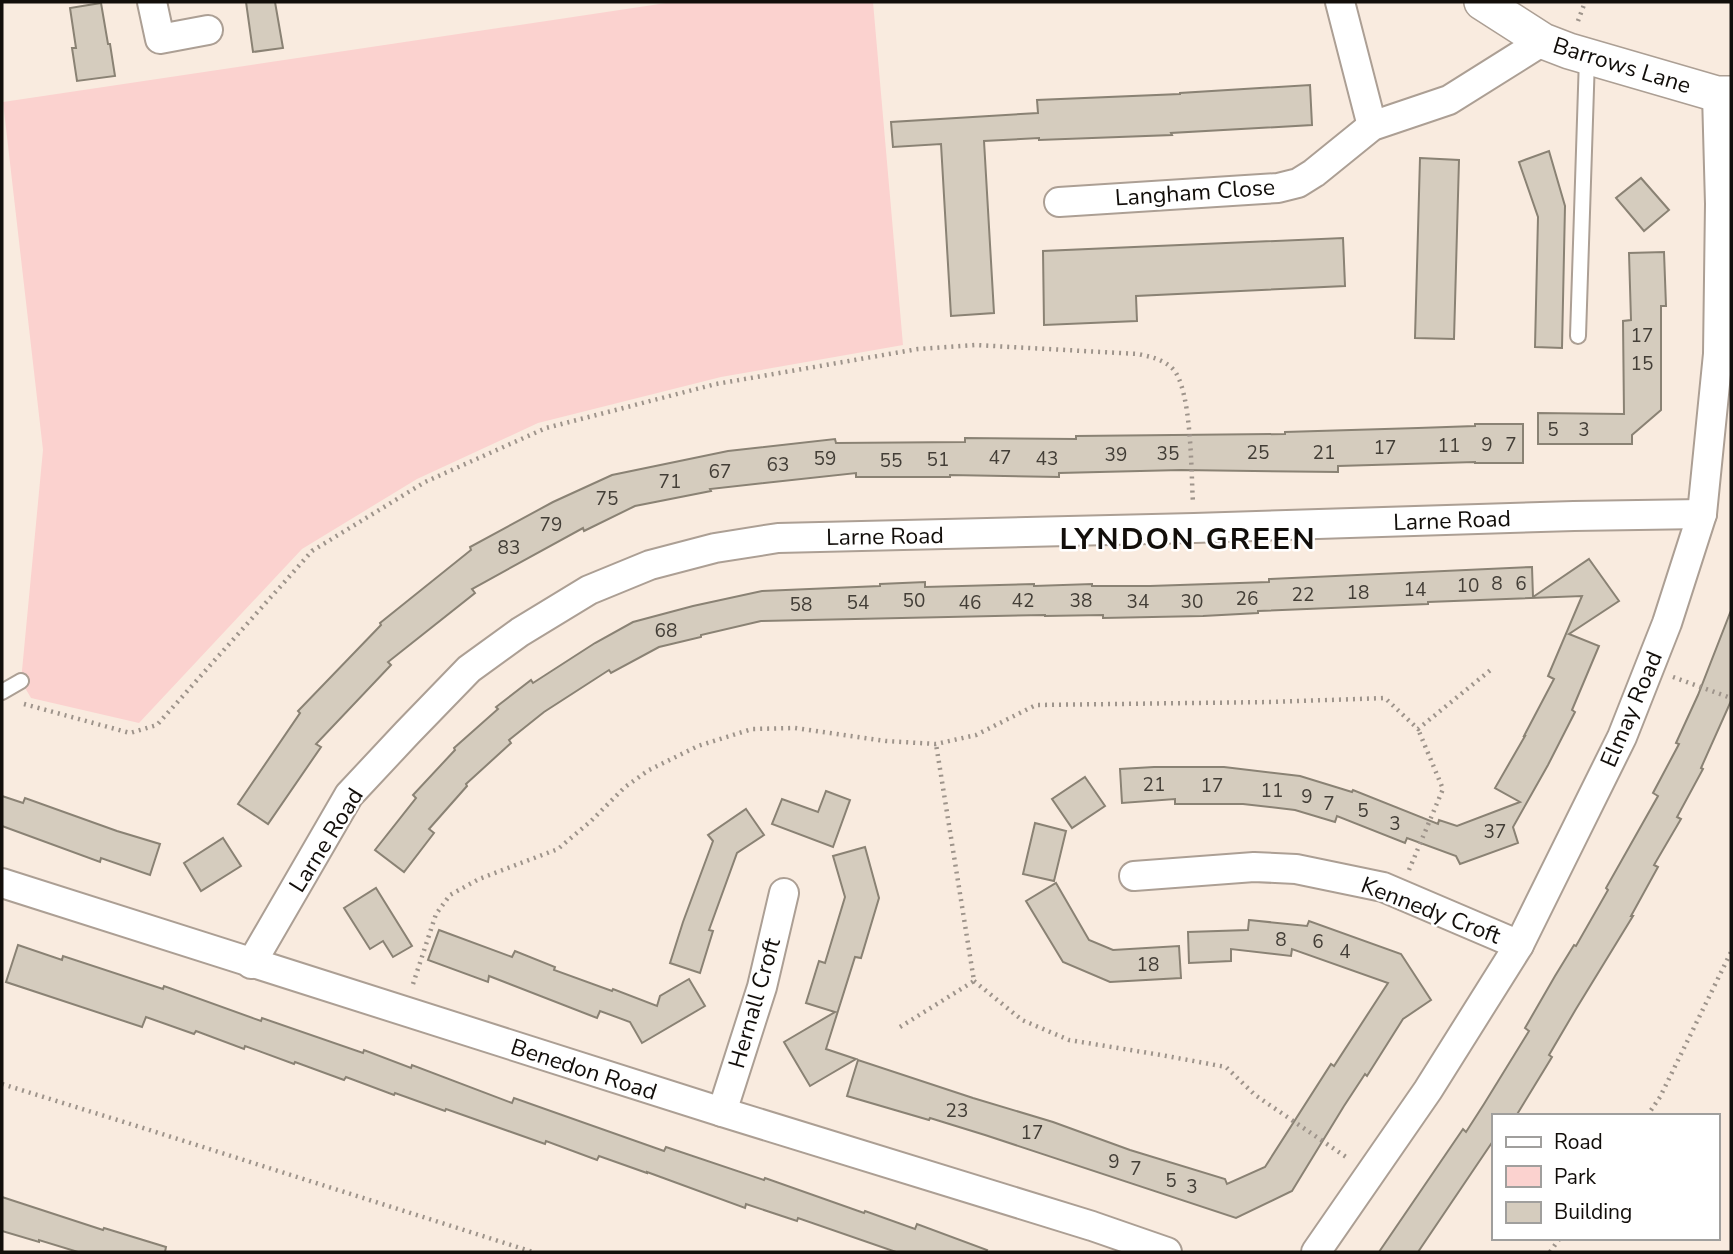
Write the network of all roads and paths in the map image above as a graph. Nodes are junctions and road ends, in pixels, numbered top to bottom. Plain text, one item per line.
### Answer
1 (152, 2) edge
2 (1340, 2) edge
3 (1482, 2) edge
4 (208, 30) dead end
5 (1543, 41) junction
6 (1587, 55) junction
7 (1724, 94) edge
8 (1372, 126) junction
9 (1059, 202) dead end
10 (1578, 336) dead end
11 (1702, 514) junction
12 (1194, 528) junction
13 (1493, 668) dead end
14 (1650, 668) junction
15 (22, 681) dead end
16 (2, 692) edge
17 (1731, 698) edge
18 (15, 702) dead end
19 (1418, 729) junction
20 (936, 744) junction
21 (1133, 876) dead end
22 (2, 883) edge
23 (785, 893) dead end
24 (1400, 894) junction
25 (1519, 945) junction
26 (1731, 952) edge
27 (251, 964) junction
28 (974, 981) junction
29 (404, 1012) junction
30 (900, 1027) dead end
31 (2, 1084) edge
32 (722, 1112) junction
33 (1648, 1114) edge
34 (1370, 1174) junction
35 (533, 1252) edge
36 (1167, 1252) edge
37 (1316, 1252) edge

1 - 4 street
2 - 8 street
3 - 5 street, Barrows Lane
5 - 6 street, Barrows Lane
5 - 8 street, Langham Close
6 - 7 street, Barrows Lane
6 - 10 lane
7 - 11 street, Elmay Road
8 - 9 street, Langham Close
11 - 12 street, Larne Road
11 - 14 street, Elmay Road
12 - 18 path
12 - 27 street, Larne Road
13 - 19 path
14 - 17 path
14 - 25 street, Elmay Road
15 - 16 lane
19 - 20 path
19 - 24 path
20 - 28 path
20 - 29 path
21 - 24 street, Kennedy Croft
22 - 27 street, Benedon Road
23 - 32 street, Hernall Croft
24 - 25 street, Kennedy Croft
25 - 34 street, Elmay Road
26 - 33 path
27 - 29 street, Benedon Road
28 - 30 path
28 - 34 path
29 - 32 street, Benedon Road
31 - 35 path
32 - 36 street, Benedon Road
34 - 37 street, Elmay Road

